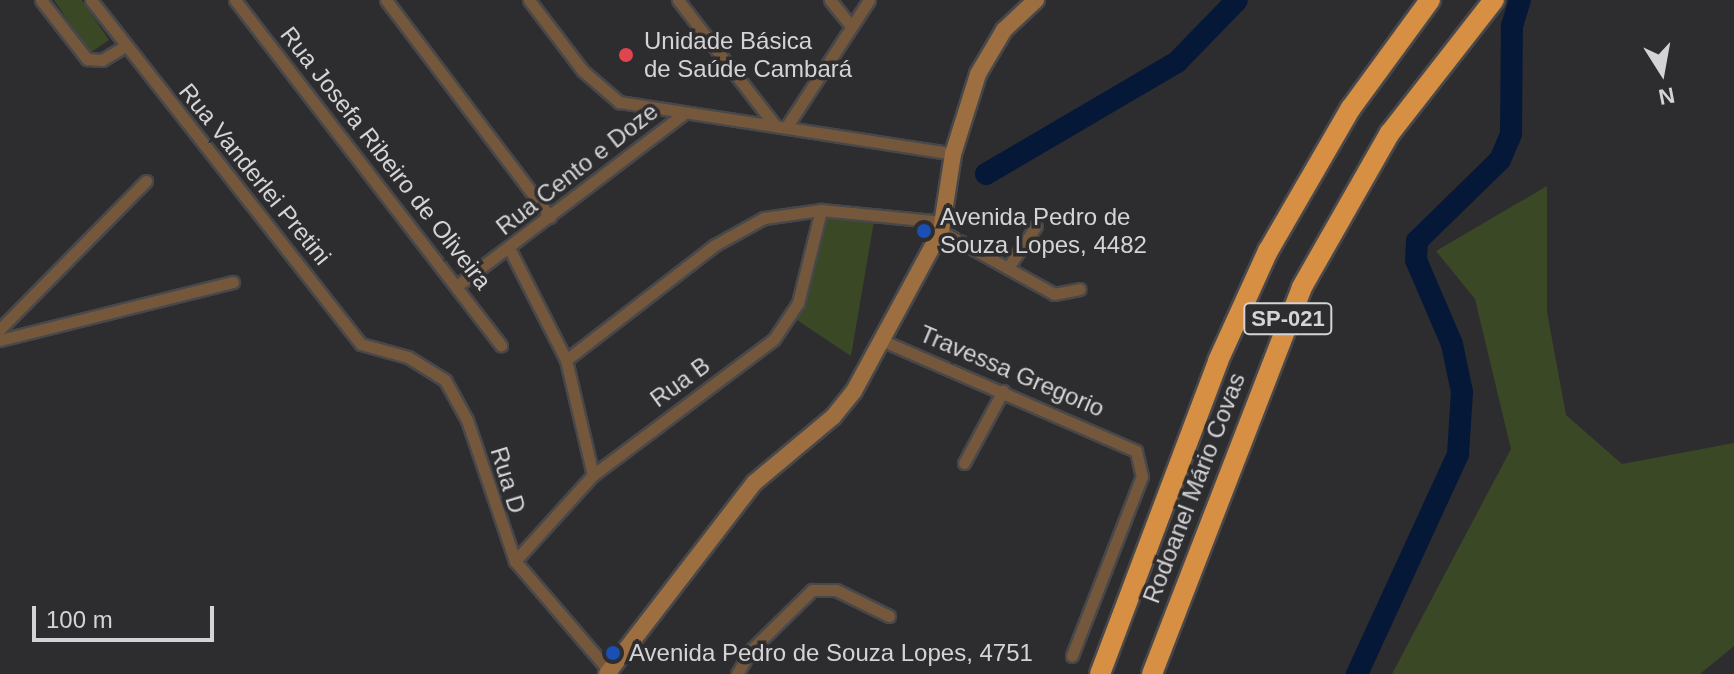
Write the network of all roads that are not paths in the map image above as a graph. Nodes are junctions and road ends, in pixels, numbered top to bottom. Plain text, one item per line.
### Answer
1 (41, 0) edge
2 (91, 0) edge
3 (235, 0) edge
4 (386, 0) edge
5 (529, 0) edge
6 (678, 0) edge
7 (830, 0) edge
8 (869, 0) edge
9 (1036, 0) edge
10 (1430, 0) edge
11 (1494, 0) edge
12 (850, 25) junction
13 (125, 46) junction
14 (683, 114) junction
15 (774, 124) junction
16 (787, 126) junction
17 (953, 154) junction
18 (146, 181) dead end
19 (821, 210) junction
20 (550, 217) junction
21 (942, 226) junction
22 (1036, 226) dead end
23 (510, 250) junction
24 (1009, 266) junction
25 (233, 282) dead end
26 (458, 285) junction
27 (1080, 289) dead end
28 (0, 329) edge
29 (350, 331) joint
30 (0, 340) edge
31 (881, 340) junction
32 (501, 345) dead end
33 (566, 360) junction
34 (1003, 391) junction
35 (964, 463) dead end
36 (593, 475) junction
37 (515, 561) junction
38 (889, 616) dead end
39 (1072, 656) dead end
40 (610, 673) edge
41 (737, 674) edge
42 (1100, 674) edge
43 (1152, 674) edge

1 - 13 street
2 - 13 street, Rua Vanderlei Pretini
3 - 26 street, Rua Josefa Ribeiro de Oliveira
4 - 20 street
5 - 14 street
6 - 15 street
7 - 12 street
8 - 12 street
9 - 17 main road
10 - 42 highway, Rodoanel Mário Covas / SP-021
11 - 43 highway, Rodoanel Mário Covas / SP-021
12 - 16 street
13 - 29 street, Rua Vanderlei Pretini
14 - 15 street
14 - 20 street, Rua Cento e Doze
15 - 16 street
16 - 17 street
17 - 21 main road
18 - 28 street
19 - 21 street
19 - 33 street
19 - 36 street, Rua B
20 - 23 street, Rua Cento e Doze
21 - 24 street
21 - 31 main road
22 - 24 street
23 - 26 street, Rua Cento e Doze
23 - 33 street
24 - 27 street
25 - 30 street
26 - 32 street, Rua Josefa Ribeiro de Oliveira
29 - 37 street, Rua D
31 - 34 street, Travessa Gregorio
31 - 40 main road
33 - 36 street
34 - 35 street
34 - 39 street, Travessa Gregorio
36 - 37 street, Rua B
37 - 40 street, Rua D
38 - 41 street

